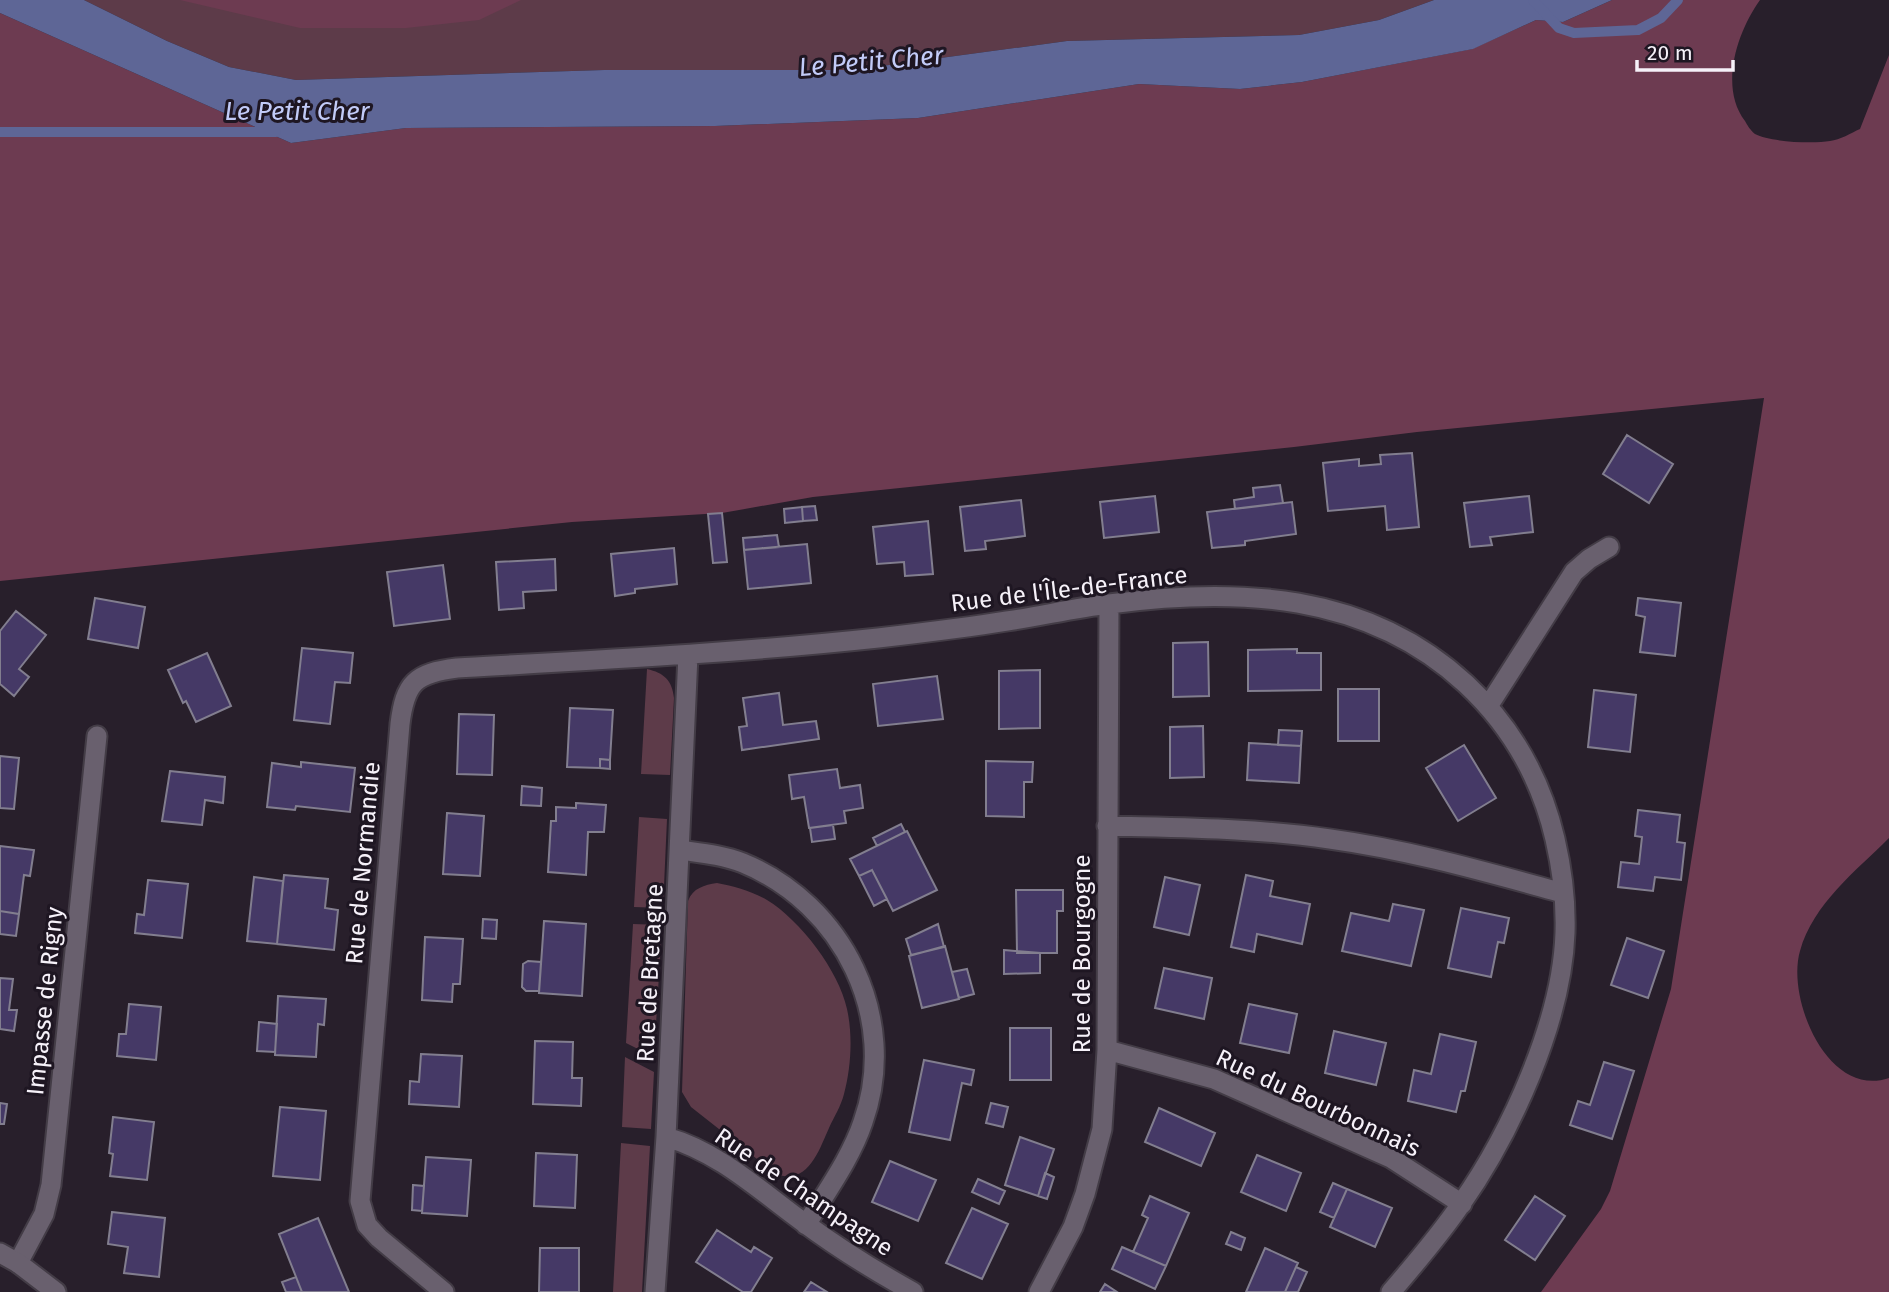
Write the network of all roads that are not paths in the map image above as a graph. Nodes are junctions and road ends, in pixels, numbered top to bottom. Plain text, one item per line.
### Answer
1 (1609, 547) dead end
2 (1109, 604) junction
3 (688, 655) junction
4 (1489, 705) junction
5 (97, 736) dead end
6 (1107, 826) junction
7 (680, 850) junction
8 (1563, 893) junction
9 (1107, 1050) junction
10 (666, 1137) junction
11 (1462, 1204) junction
12 (806, 1224) junction
13 (0, 1253) edge
14 (18, 1263) junction
15 (56, 1292) edge
16 (444, 1292) edge
17 (655, 1292) edge
18 (913, 1292) edge
19 (1039, 1292) edge
20 (1391, 1292) edge

1 - 4 street
2 - 3 street, Rue de l'Île-de-France
2 - 4 street, Rue de l'Île-de-France
2 - 6 street, Rue de Bourgogne
3 - 7 street, Rue de Bretagne
3 - 16 street, Rue de Normandie
4 - 8 street, Rue de l'Île-de-France
5 - 14 street, Impasse de Rigny
6 - 8 street
6 - 9 street, Rue de Bourgogne
7 - 10 street, Rue de Bretagne
7 - 12 street
8 - 11 street, Rue de l'Île-de-France
9 - 11 street, Rue du Bourbonnais
9 - 19 street, Rue de Bourgogne
10 - 12 street, Rue de Champagne
10 - 17 street, Rue de Bretagne
11 - 20 street, Rue de l'Île-de-France
12 - 18 street, Rue de Champagne
13 - 14 street
14 - 15 street

